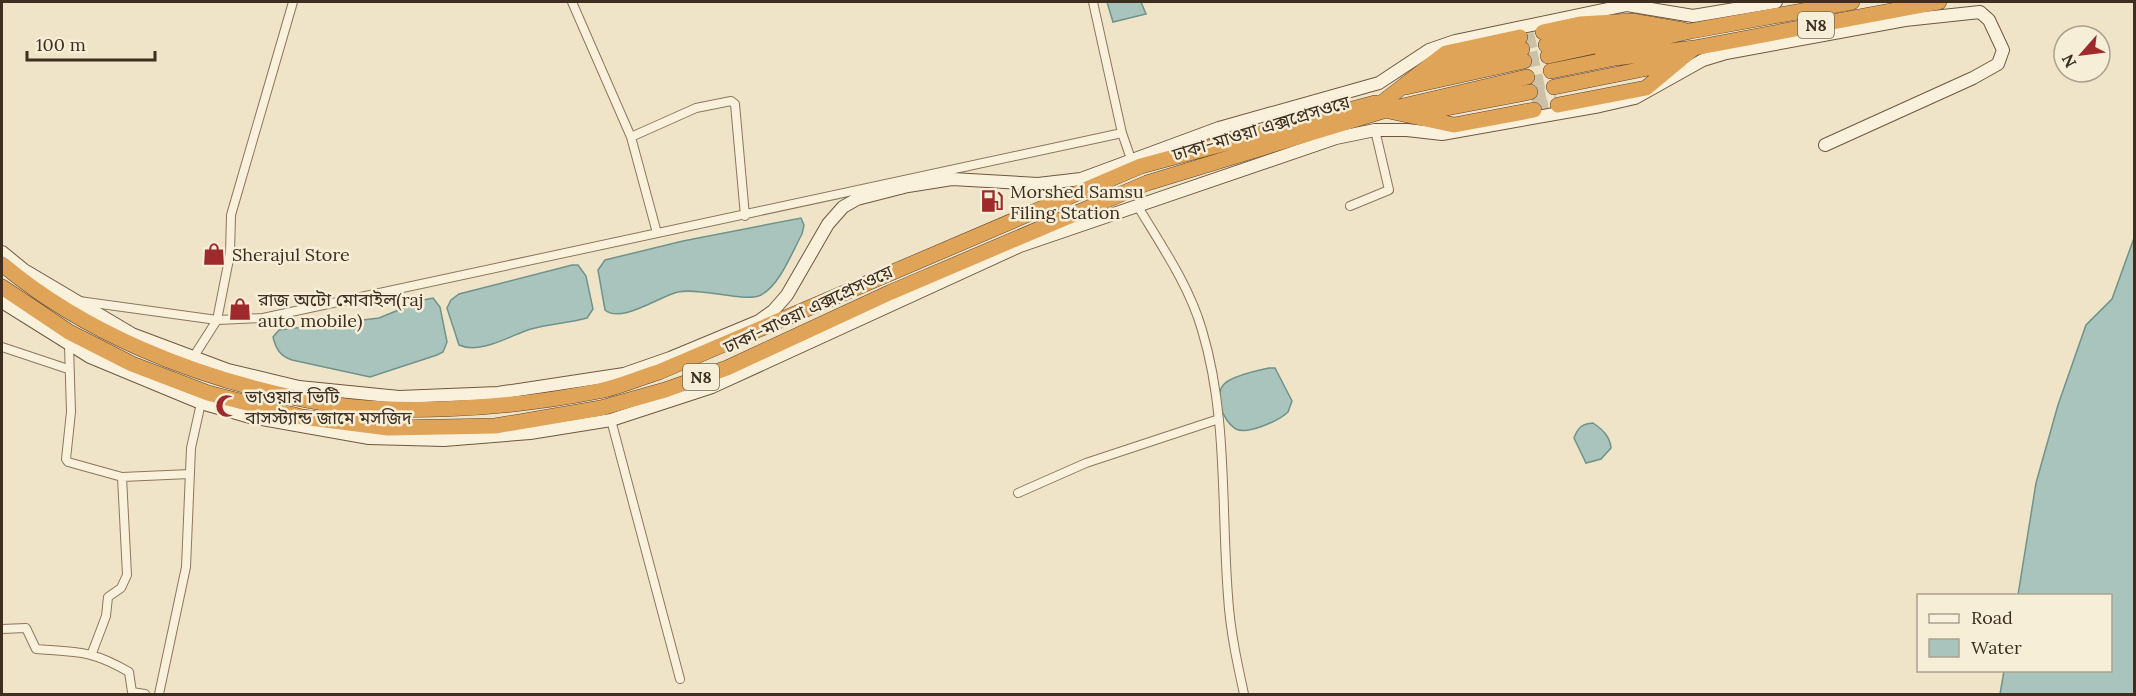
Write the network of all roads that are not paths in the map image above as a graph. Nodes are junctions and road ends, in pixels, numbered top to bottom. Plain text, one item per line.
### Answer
1 (293, 2) edge
2 (572, 2) edge
3 (1093, 2) edge
4 (1776, 2) edge
5 (1852, 2) edge
6 (1939, 2) edge
7 (1745, 4) edge
8 (1662, 26) junction
9 (1691, 31) junction
10 (1676, 63) junction
11 (1550, 68) junction
12 (1527, 73) junction
13 (1406, 84) junction
14 (1394, 110) junction
15 (1375, 130) junction
16 (1122, 133) junction
17 (631, 137) junction
18 (1825, 145) dead end
19 (1131, 159) junction
20 (1137, 205) junction
21 (1350, 206) dead end
22 (745, 216) junction
23 (657, 233) junction
24 (2, 252) edge
25 (2, 264) edge
26 (2, 287) edge
27 (73, 300) junction
28 (2, 302) edge
29 (217, 320) junction
30 (69, 345) junction
31 (2, 347) edge
32 (194, 356) junction
33 (68, 369) junction
34 (201, 403) junction
35 (1219, 419) junction
36 (611, 420) junction
37 (190, 474) junction
38 (122, 477) junction
39 (1018, 493) dead end
40 (2, 629) edge
41 (93, 653) junction
42 (680, 679) dead end
43 (146, 694) edge
44 (159, 694) edge
45 (1244, 694) edge

1 - 29 street
2 - 17 street
3 - 16 street
4 - 7 street
5 - 9 highway, N8
6 - 10 highway, N8
7 - 19 street
8 - 9 highway, N8
8 - 11 highway, N8
8 - 11 highway, N8
8 - 11 highway, N8
9 - 11 highway, N8
10 - 11 highway, N8
10 - 11 highway, N8
10 - 11 highway, N8
12 - 13 highway, ঢাকা-মাওয়া এক্সপ্রেসওয়ে / N8
12 - 13 highway, ঢাকা-মাওয়া এক্সপ্রেসওয়ে / N8
12 - 14 highway, ঢাকা-মাওয়া এক্সপ্রেসওয়ে / N8
12 - 14 highway, ঢাকা-মাওয়া এক্সপ্রেসওয়ে / N8
12 - 14 highway, ঢাকা-মাওয়া এক্সপ্রেসওয়ে / N8
13 - 14 highway, ঢাকা-মাওয়া এক্সপ্রেসওয়ে / N8
14 - 25 highway, ঢাকা-মাওয়া এক্সপ্রেসওয়ে / N8
14 - 26 highway, ঢাকা-মাওয়া এক্সপ্রেসওয়ে / N8
15 - 18 street
15 - 20 street
15 - 21 street
16 - 19 street
16 - 22 street
17 - 22 street
17 - 23 street
19 - 32 street
20 - 35 street
20 - 36 street
22 - 23 street
23 - 29 street
24 - 27 street
27 - 29 street
27 - 32 street
28 - 30 street
29 - 32 street
30 - 33 street
30 - 34 street
31 - 33 street
33 - 38 street
34 - 36 street
34 - 37 street
35 - 39 street
35 - 45 street
36 - 42 street
37 - 38 street
37 - 44 street
38 - 41 street
40 - 41 street
41 - 43 street

